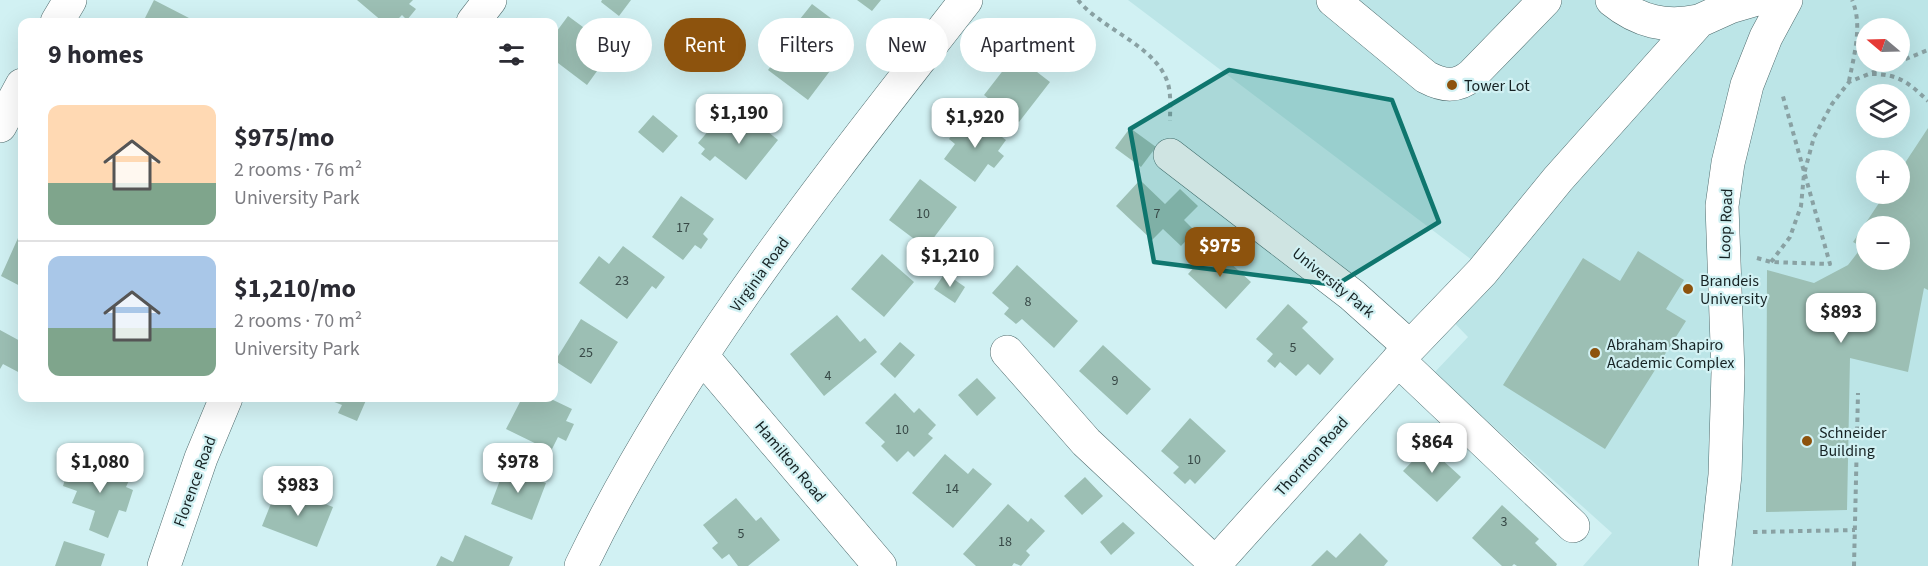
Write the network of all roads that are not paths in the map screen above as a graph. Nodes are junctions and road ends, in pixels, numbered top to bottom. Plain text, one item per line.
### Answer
1 (70, 0) edge
2 (490, 0) edge
3 (966, 0) edge
4 (1333, 0) edge
5 (1545, 0) edge
6 (1612, 0) edge
7 (1754, 0) edge
8 (1780, 0) edge
9 (1786, 0) edge
10 (59, 18) edge
11 (476, 18) edge
12 (1700, 21) junction
13 (18, 92) edge
14 (0, 126) edge
15 (1170, 155) road end
16 (1007, 352) dead end
17 (1404, 353) junction
18 (702, 356) junction
19 (224, 402) edge
20 (1573, 526) dead end
21 (1219, 563) edge
22 (164, 566) edge
23 (581, 566) edge
24 (880, 566) edge
25 (1714, 566) edge

1 - 10 street
2 - 11 street
3 - 18 street, Virginia Road
4 - 5 street
6 - 12 street
7 - 12 street
8 - 9 street
9 - 25 street, Loop Road
12 - 17 street, Thornton Road
13 - 14 street
15 - 17 street, University Park
16 - 21 street
17 - 20 street, University Park
17 - 21 street, Thornton Road
18 - 23 street, Virginia Road
18 - 24 street, Hamilton Road
19 - 22 street, Florence Road

